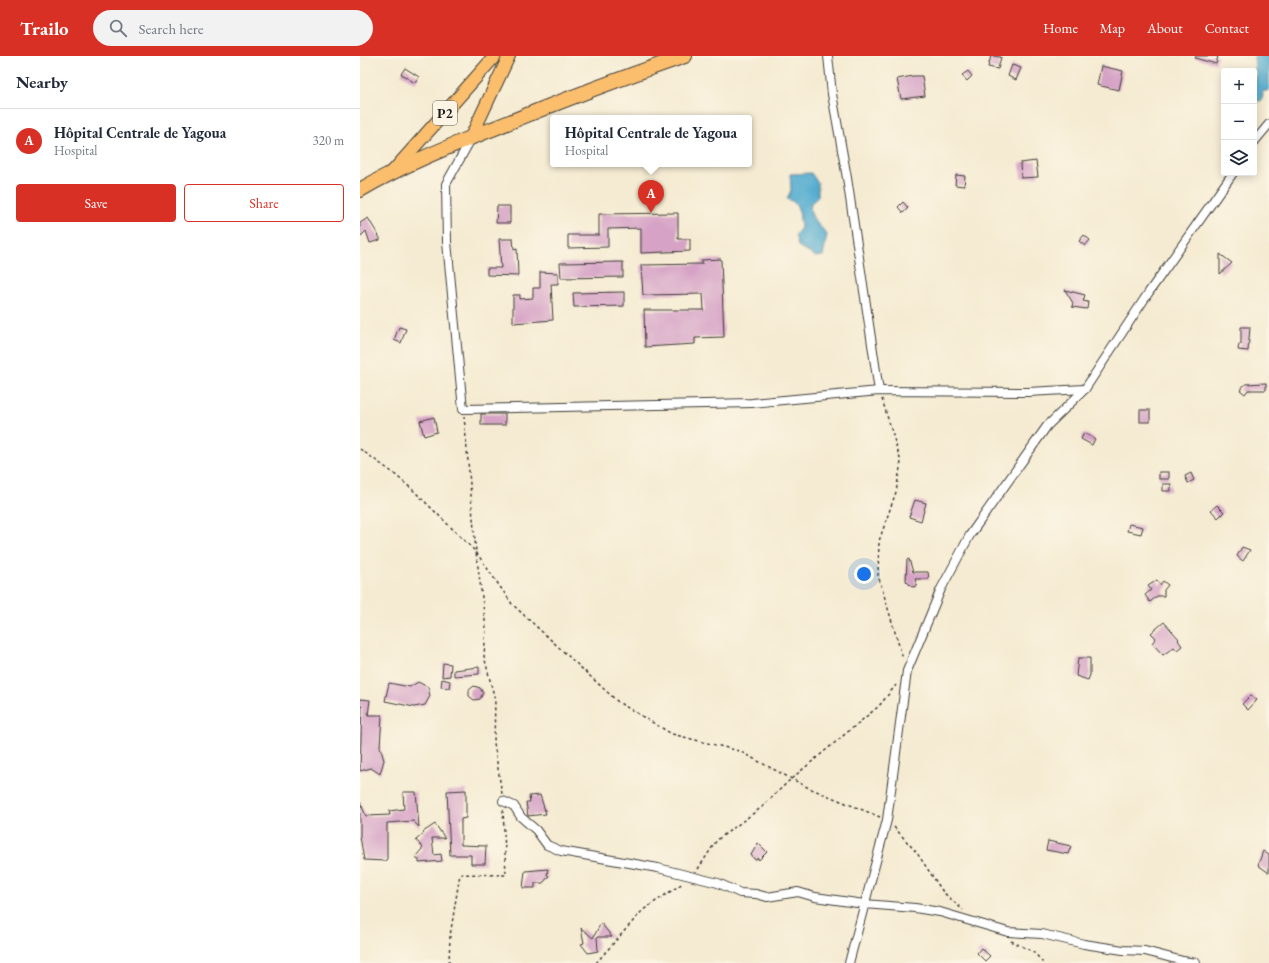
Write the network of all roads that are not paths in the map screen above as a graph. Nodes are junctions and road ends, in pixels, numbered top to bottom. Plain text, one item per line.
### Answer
1 (495, 56) edge
2 (508, 56) edge
3 (685, 56) edge
4 (828, 56) edge
5 (1269, 124) edge
6 (471, 137) junction
7 (1256, 140) edge
8 (394, 170) junction
9 (1230, 176) edge
10 (360, 190) edge
11 (1085, 389) junction
12 (879, 390) junction
13 (503, 801) road end
14 (864, 904) junction
15 (849, 963) edge
16 (1196, 963) edge

1 - 8 main road, P2
2 - 6 main road, P2
3 - 6 highway
4 - 12 street
5 - 7 street
6 - 8 highway
6 - 12 street
8 - 10 highway
9 - 11 street
11 - 12 street
11 - 14 street
13 - 14 street
14 - 15 street
14 - 16 street

